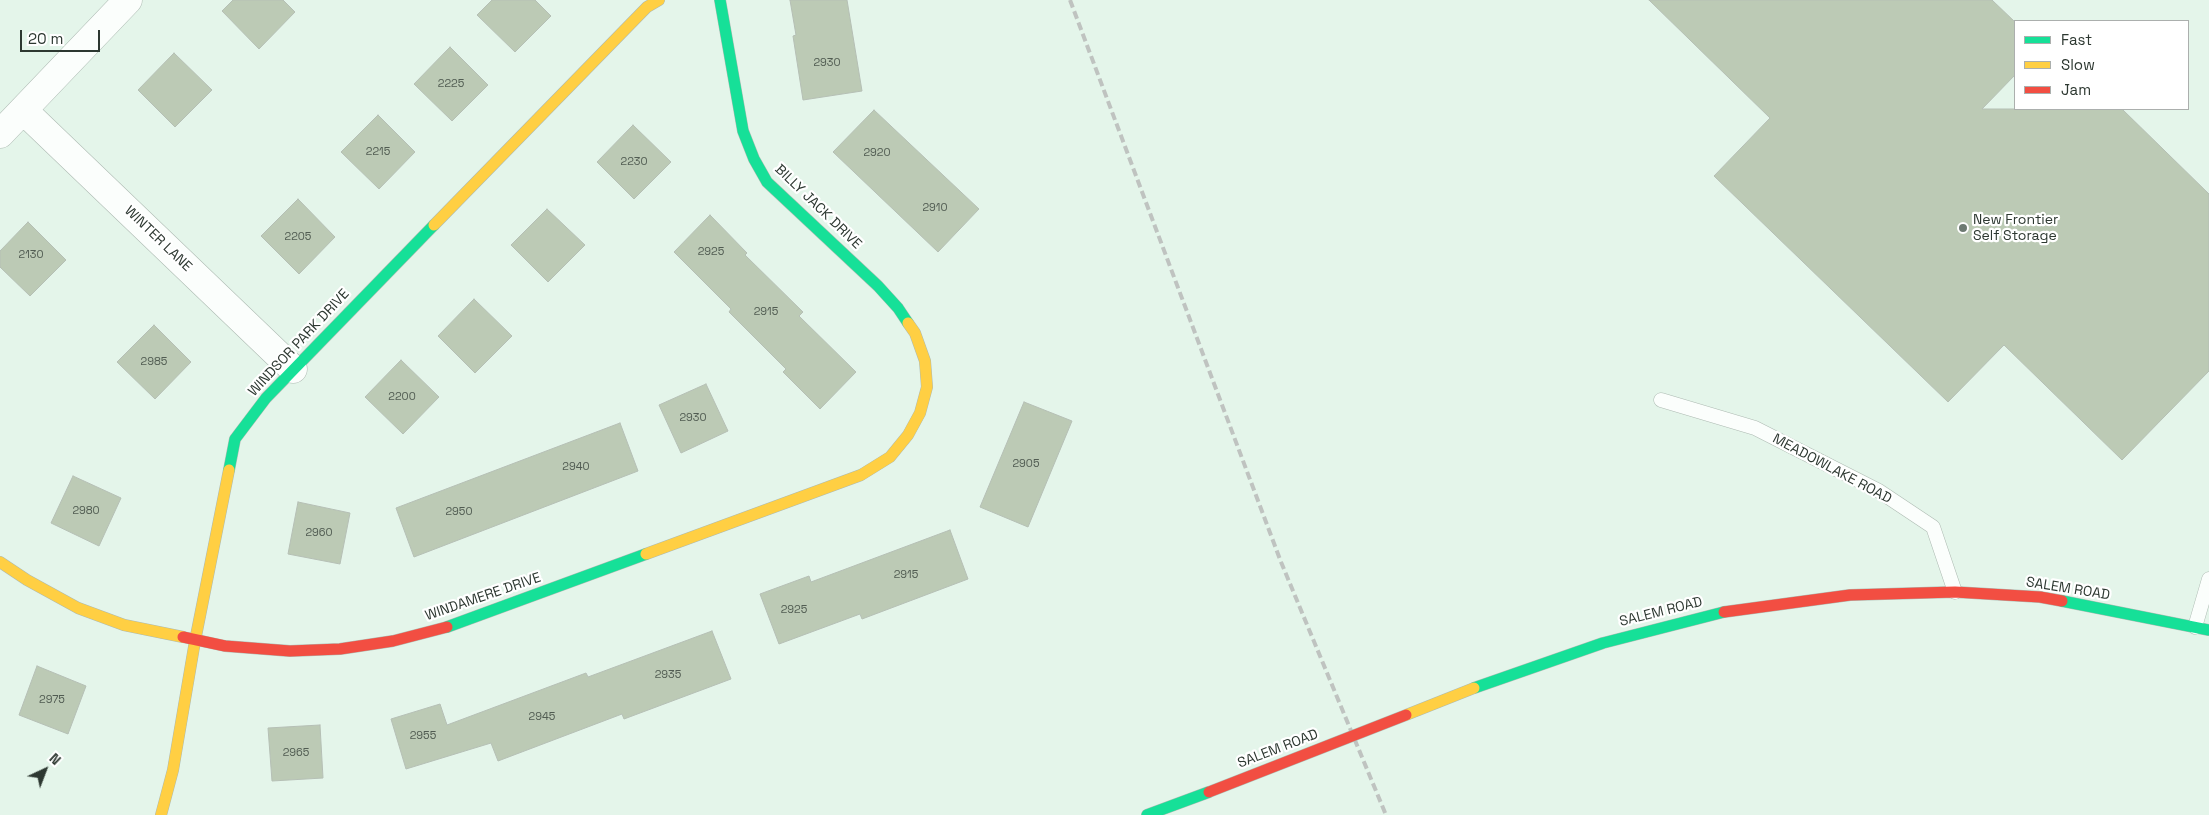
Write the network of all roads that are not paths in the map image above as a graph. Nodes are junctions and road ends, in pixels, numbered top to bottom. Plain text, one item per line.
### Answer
1 (128, 0) edge
2 (659, 0) edge
3 (720, 0) edge
4 (23, 110) junction
5 (0, 134) edge
6 (293, 369) junction
7 (926, 387) joint
8 (1661, 400) dead end
9 (0, 562) edge
10 (2209, 578) edge
11 (1955, 592) junction
12 (2195, 627) junction
13 (2209, 630) edge
14 (195, 640) junction
15 (161, 815) edge
16 (1147, 815) edge

1 - 4 street
2 - 6 street, WINDSOR PARK DRIVE
3 - 7 street, BILLY JACK DRIVE
4 - 5 street
4 - 6 street, WINTER LANE
6 - 14 street, WINDSOR PARK DRIVE
7 - 14 street, WINDAMERE DRIVE
8 - 11 lane, MEADOWLAKE ROAD
9 - 14 street, WINDAMERE DRIVE
10 - 12 lane
11 - 12 street, SALEM ROAD
11 - 16 street, SALEM ROAD, bridge
12 - 13 street, SALEM ROAD
14 - 15 street, WINDSOR PARK DRIVE

